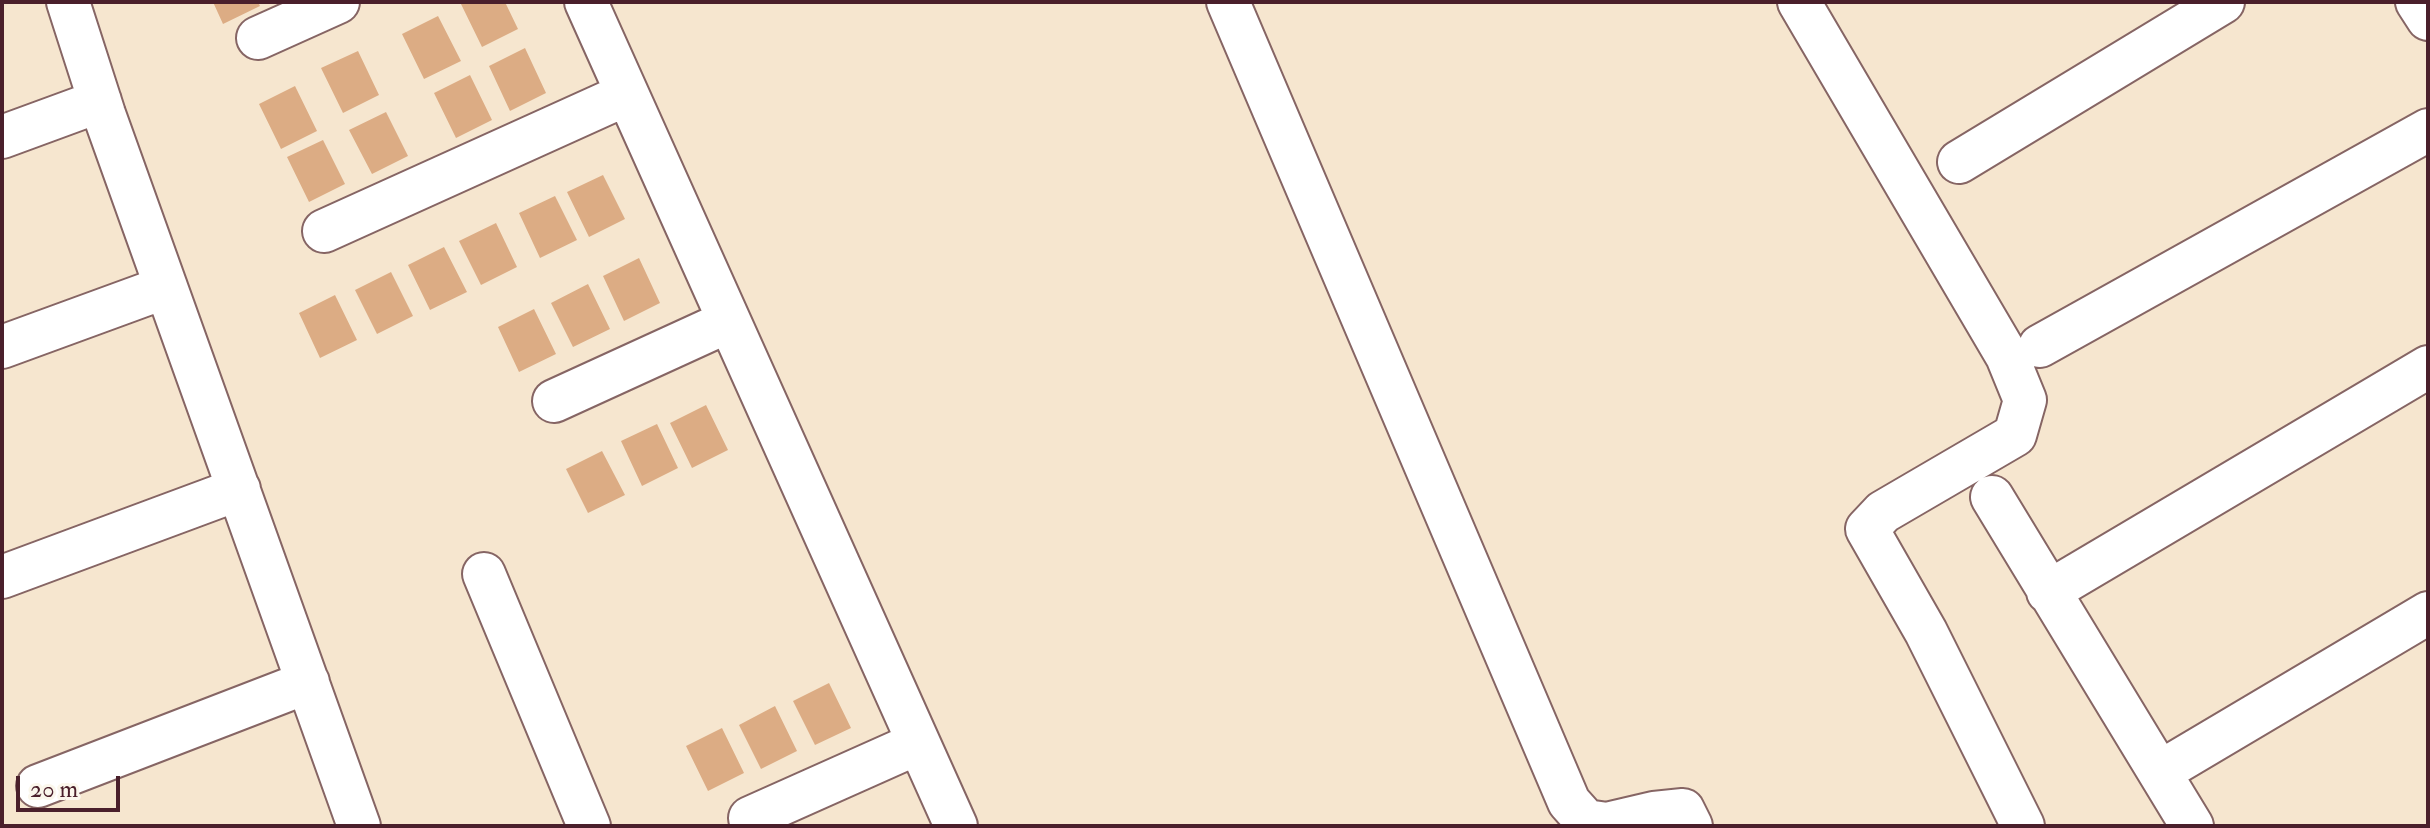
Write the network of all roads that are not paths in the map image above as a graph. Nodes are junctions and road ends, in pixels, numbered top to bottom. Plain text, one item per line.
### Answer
1 (68, 2) edge
2 (338, 2) edge
3 (586, 2) edge
4 (1228, 2) edge
5 (1799, 2) edge
6 (2223, 2) edge
7 (2417, 2) edge
8 (2428, 19) edge
9 (258, 38) dead end
10 (627, 94) junction
11 (100, 101) junction
12 (2428, 130) edge
13 (2, 137) edge
14 (1959, 162) dead end
15 (324, 231) dead end
16 (166, 287) junction
17 (729, 321) junction
18 (2040, 346) dead end
19 (2, 347) edge
20 (2428, 367) edge
21 (554, 401) dead end
22 (239, 489) junction
23 (1992, 497) dead end
24 (484, 574) dead end
25 (2, 577) edge
26 (2048, 592) junction
27 (2428, 613) edge
28 (308, 682) junction
29 (918, 743) junction
30 (2160, 772) junction
31 (38, 786) dead end
32 (750, 818) dead end
33 (359, 826) edge
34 (589, 826) edge
35 (956, 826) edge
36 (1691, 826) edge
37 (2023, 826) edge
38 (2192, 826) edge

1 - 11 street
2 - 9 street
3 - 10 street
4 - 36 street
5 - 37 street
6 - 14 street
7 - 8 street
10 - 15 street
10 - 17 street
11 - 13 street
11 - 16 street
12 - 18 street
16 - 19 street
16 - 22 street
17 - 21 street
17 - 29 street
20 - 26 street
22 - 25 street
22 - 28 street
23 - 26 street
24 - 34 street
26 - 30 street
27 - 30 street
28 - 31 street
28 - 33 street
29 - 32 street
29 - 35 street
30 - 38 street

